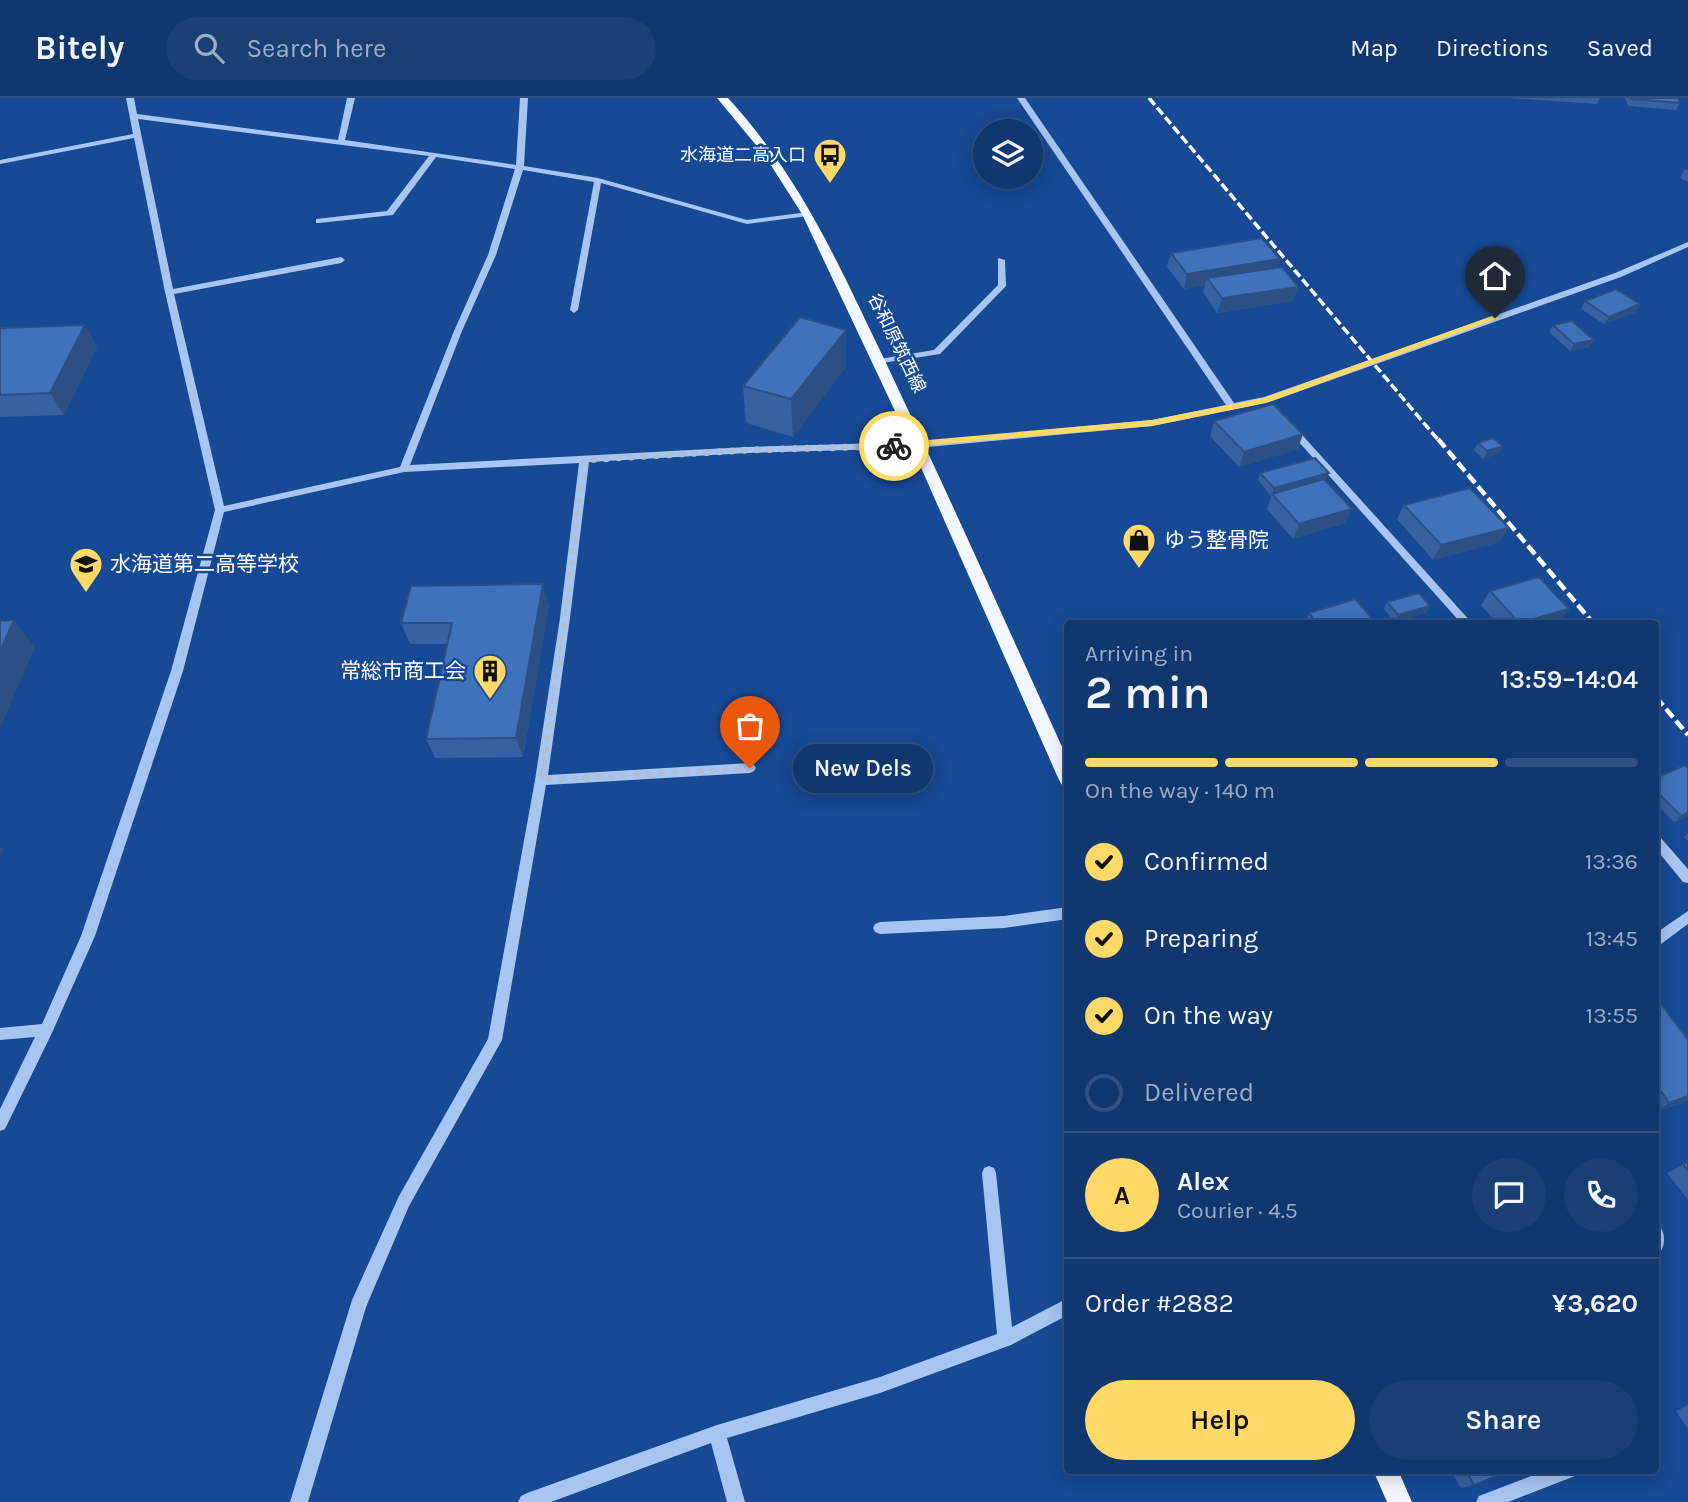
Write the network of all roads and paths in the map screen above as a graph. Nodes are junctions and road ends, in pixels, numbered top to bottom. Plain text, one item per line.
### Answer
1 (130, 98) edge
2 (351, 98) edge
3 (524, 98) edge
4 (722, 98) edge
5 (1021, 98) edge
6 (134, 116) junction
7 (138, 135) junction
8 (341, 142) junction
9 (434, 154) junction
10 (0, 162) edge
11 (520, 167) junction
12 (598, 180) junction
13 (808, 214) junction
14 (319, 221) dead end
15 (1688, 244) edge
16 (341, 260) dead end
17 (1001, 260) dead end
18 (169, 292) junction
19 (574, 310) dead end
20 (879, 362) junction
21 (1266, 400) junction
22 (1232, 407) junction
23 (1275, 411) edge
24 (1284, 421) edge
25 (918, 445) junction
26 (584, 460) junction
27 (404, 469) junction
28 (220, 510) junction
29 (1464, 620) edge
30 (750, 768) dead end
31 (1064, 771) edge
32 (541, 780) junction
33 (1659, 844) edge
34 (1688, 878) edge
35 (1064, 914) edge
36 (1688, 917) edge
37 (880, 928) dead end
38 (1659, 938) edge
39 (46, 1030) junction
40 (0, 1034) edge
41 (0, 1124) edge
42 (989, 1173) dead end
43 (1064, 1308) edge
44 (1005, 1339) junction
45 (717, 1433) junction
46 (1387, 1474) edge
47 (1558, 1474) edge
48 (299, 1502) edge
49 (527, 1502) edge
50 (736, 1502) edge
51 (1400, 1502) edge
52 (1485, 1502) edge

1 - 6 street
2 - 8 street
3 - 11 street
4 - 13 main road, 谷和原筑西線
5 - 22 street
6 - 7 street
6 - 8 street
7 - 10 street
7 - 18 street
8 - 9 street
9 - 11 street
9 - 14 street
11 - 12 street
11 - 27 street
12 - 13 street
12 - 19 street
13 - 20 main road, 谷和原筑西線
15 - 21 street
16 - 18 street
17 - 20 street
18 - 28 street
20 - 25 main road, 谷和原筑西線
21 - 22 street
21 - 23 street
22 - 25 street
24 - 29 street
25 - 26 street
25 - 31 main road, 谷和原筑西線
26 - 27 street
26 - 32 street
27 - 28 street
28 - 39 street
30 - 32 street
32 - 48 street
33 - 34 street
35 - 37 street
36 - 38 street
39 - 40 street
39 - 41 street
42 - 44 street
43 - 44 street
44 - 45 street
45 - 49 street
45 - 50 street
46 - 51 main road
47 - 52 street

